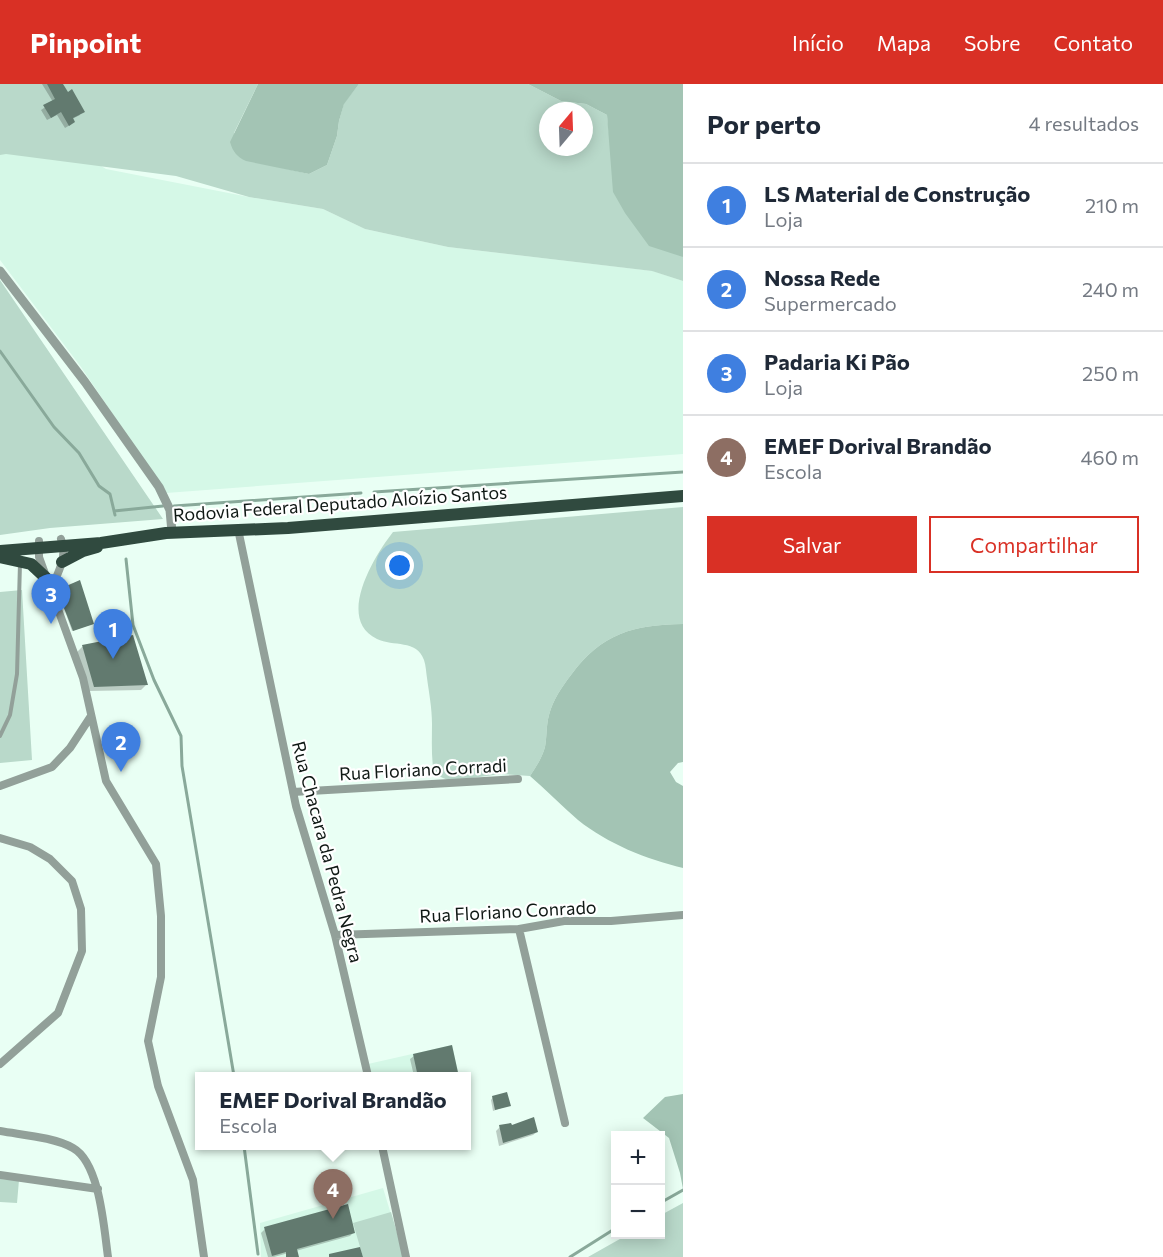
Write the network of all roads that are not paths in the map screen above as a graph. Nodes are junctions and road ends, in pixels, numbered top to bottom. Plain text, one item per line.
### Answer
1 (0, 271) edge
2 (683, 496) edge
3 (238, 529) junction
4 (169, 533) junction
5 (118, 540) junction
6 (62, 542) junction
7 (0, 544) edge
8 (39, 544) junction
9 (0, 551) edge
10 (0, 557) edge
11 (20, 561) junction
12 (62, 562) junction
13 (48, 583) junction
14 (91, 716) junction
15 (0, 736) edge
16 (518, 779) dead end
17 (0, 786) edge
18 (293, 792) junction
19 (0, 838) edge
20 (683, 915) edge
21 (519, 929) junction
22 (335, 936) junction
23 (0, 1064) edge
24 (367, 1072) edge
25 (565, 1123) dead end
26 (0, 1131) edge
27 (383, 1150) edge
28 (0, 1175) edge
29 (98, 1189) junction
30 (108, 1257) edge
31 (204, 1257) edge
32 (406, 1257) edge

1 - 4 street
2 - 3 highway, Rodovia Federal Deputado Aloízio Santos
3 - 4 highway, Rodovia Federal Deputado Aloízio Santos
3 - 18 street, Rua Chacara da Pedra Negra
4 - 5 highway, Rodovia Federal Deputado Aloízio Santos
4 - 6 highway
5 - 6 highway, Rodovia Federal Deputado Aloízio Santos
5 - 12 highway
6 - 8 highway, Rodovia Federal Deputado Aloízio Santos
6 - 12 street
7 - 8 highway
8 - 9 highway, Rodovia Federal Deputado Aloízio Santos
8 - 13 street
10 - 11 highway
11 - 13 highway
11 - 15 lane
12 - 13 street
13 - 14 street
14 - 17 street
14 - 31 street
16 - 18 street, Rua Floriano Corradi
18 - 22 street, Rua Chacara da Pedra Negra
19 - 23 street
20 - 21 street, Rua Floriano Conrado
21 - 22 street, Rua Floriano Conrado
21 - 25 street
22 - 24 street, Rua Chacara da Pedra Negra
26 - 29 street
27 - 32 street
28 - 29 street
29 - 30 street

